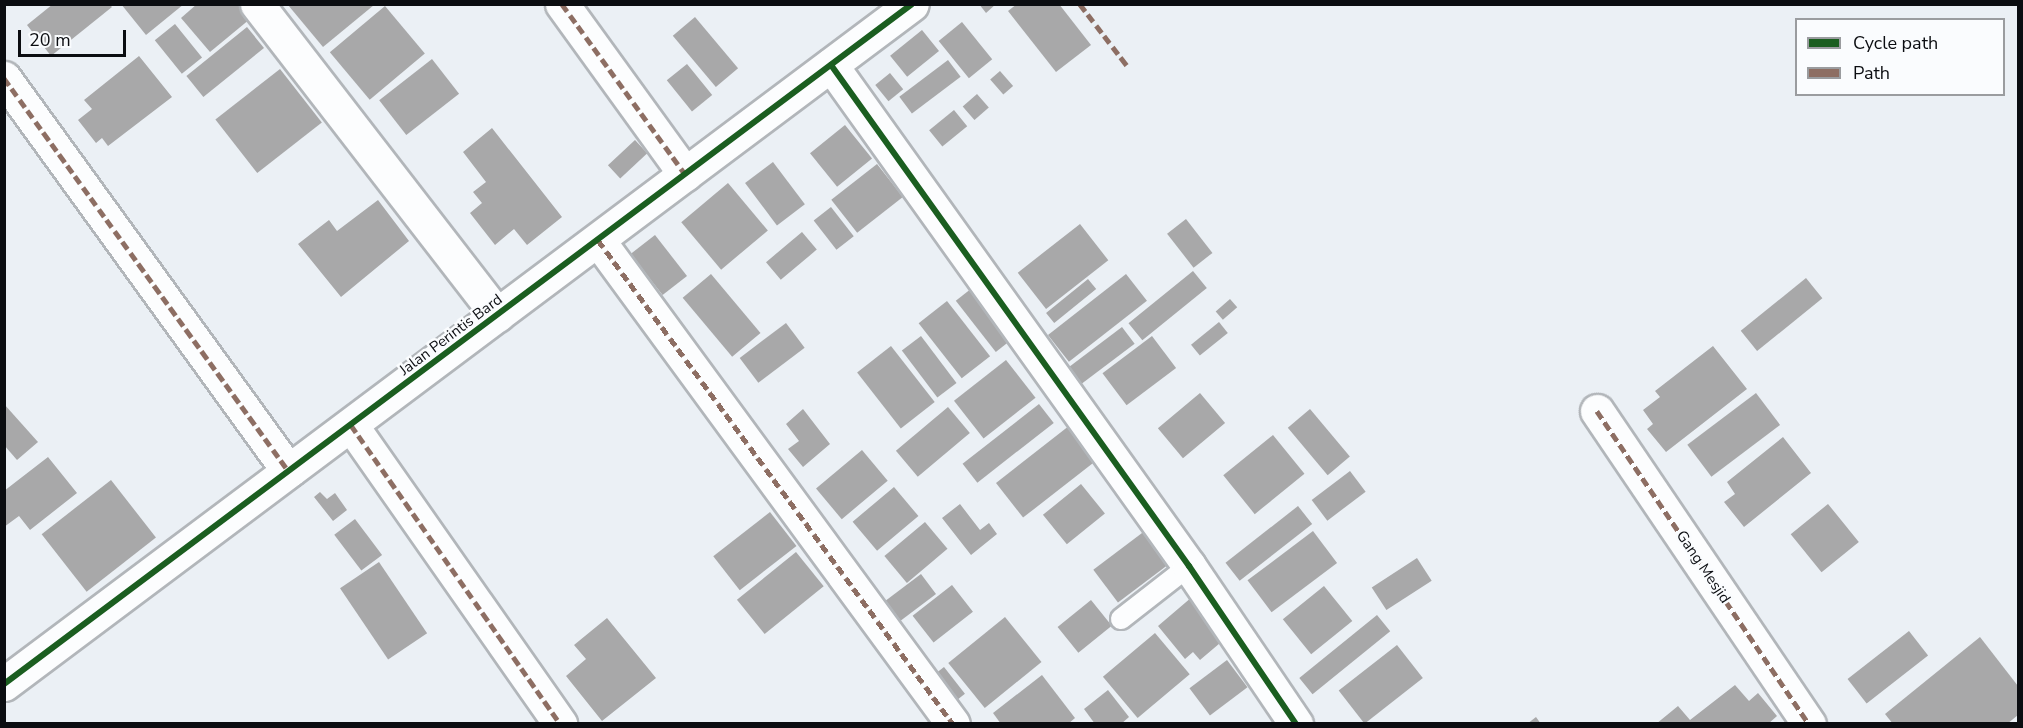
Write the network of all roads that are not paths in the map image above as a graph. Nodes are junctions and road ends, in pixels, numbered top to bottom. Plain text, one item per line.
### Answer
1 (256, 4) edge
2 (562, 4) edge
3 (912, 4) edge
4 (831, 65) junction
5 (4, 78) edge
6 (685, 174) junction
7 (598, 240) junction
8 (497, 315) junction
9 (1597, 411) dead end
10 (351, 425) junction
11 (289, 471) junction
12 (1189, 566) junction
13 (1121, 619) dead end
14 (4, 684) edge
15 (1804, 721) edge
16 (560, 723) edge
17 (953, 723) edge
18 (1296, 723) edge

1 - 8 street
2 - 6 street
3 - 4 street, Jalan Perintis Bard
4 - 6 street, Jalan Perintis Bard
4 - 12 street
5 - 11 street
6 - 7 street, Jalan Perintis Bard
7 - 8 street, Jalan Perintis Bard
7 - 17 street
8 - 10 street, Jalan Perintis Bard
9 - 15 street, Gang Mesjid
10 - 11 street, Jalan Perintis Bard
10 - 16 street
11 - 14 street, Jalan Perintis Bard
12 - 13 lane
12 - 18 street

